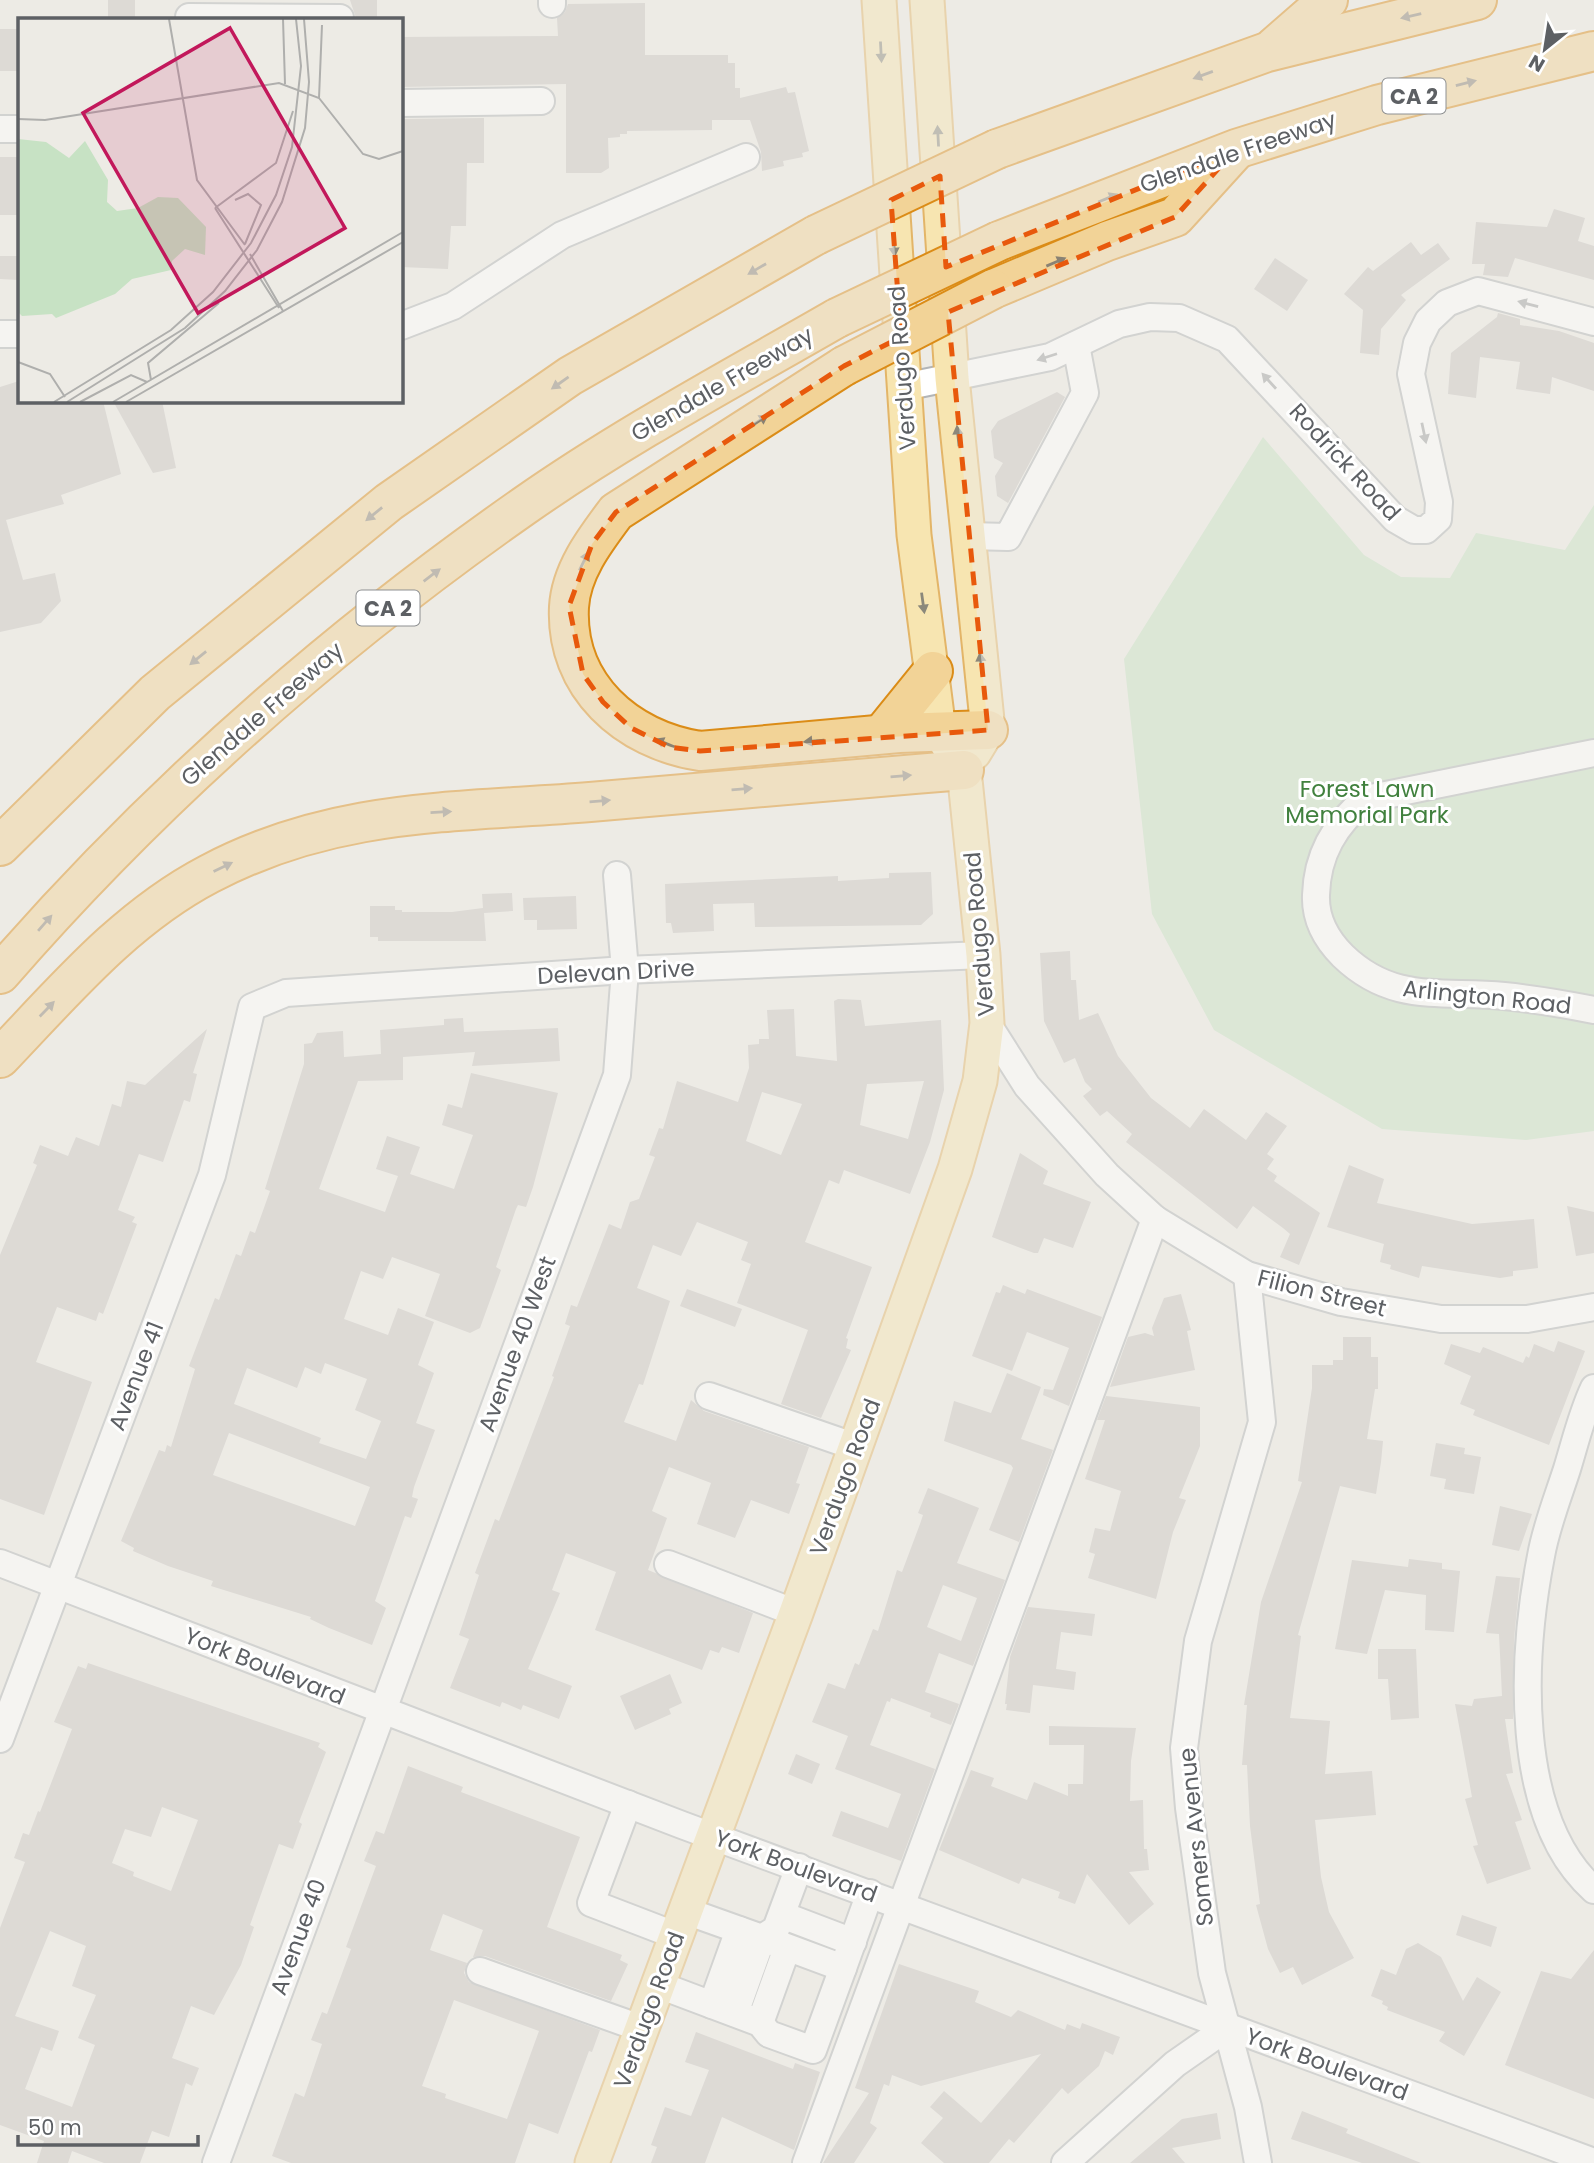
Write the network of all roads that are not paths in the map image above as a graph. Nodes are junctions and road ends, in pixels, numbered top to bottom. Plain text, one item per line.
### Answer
1 (879, 0) edge
2 (927, 0) edge
3 (1328, 0) edge
4 (1477, 0) edge
5 (189, 12) edge
6 (340, 18) edge
7 (1594, 51) edge
8 (1267, 52) junction
9 (541, 101) dead end
10 (402, 103) edge
11 (0, 129) edge
12 (18, 129) edge
13 (1236, 149) junction
14 (746, 156) dead end
15 (1594, 322) edge
16 (402, 326) edge
17 (0, 334) edge
18 (18, 334) edge
19 (1076, 345) junction
20 (952, 379) junction
21 (904, 387) junction
22 (968, 536) junction
23 (933, 671) junction
24 (988, 730) junction
25 (939, 731) junction
26 (882, 734) junction
27 (1594, 753) edge
28 (964, 771) junction
29 (0, 846) edge
30 (617, 875) dead end
31 (983, 955) junction
32 (625, 970) junction
33 (0, 974) edge
34 (252, 1007) joint
35 (1594, 1010) edge
36 (987, 1023) junction
37 (0, 1058) edge
38 (1155, 1219) junction
39 (1247, 1275) junction
40 (1594, 1307) edge
41 (1594, 1388) edge
42 (709, 1396) dead end
43 (856, 1447) junction
44 (0, 1563) edge
45 (668, 1564) dead end
46 (58, 1584) junction
47 (796, 1614) junction
48 (381, 1712) junction
49 (0, 1739) edge
50 (628, 1804) junction
51 (714, 1837) junction
52 (799, 1867) junction
53 (1594, 1890) edge
54 (870, 1893) junction
55 (901, 1904) junction
56 (681, 1923) junction
57 (769, 1932) junction
58 (848, 1955) junction
59 (480, 1971) dead end
60 (659, 1985) junction
61 (723, 2009) junction
62 (760, 2023) junction
63 (1228, 2027) junction
64 (643, 2029) junction
65 (1594, 2162) edge
66 (216, 2163) edge
67 (592, 2163) edge
68 (806, 2163) edge
69 (1065, 2163) edge
70 (1258, 2163) edge

1 -> 21 main road, Verdugo Road
20 -> 2 main road
3 - 8 highway
4 -> 8 highway
5 - 6 street
13 -> 7 highway, Glendale Freeway / CA 2
8 -> 29 highway, bridge
9 - 10 street
11 - 12 street
26 -> 13 highway, bridge
33 -> 13 highway, Glendale Freeway / CA 2, bridge
14 - 16 street
15 -> 19 street, Rodrick Road
17 - 18 street
19 -> 20 street, Rodrick Road
19 - 22 street
20 - 21 street, Rodrick Road
22 -> 20 main road
21 -> 23 main road, Verdugo Road
24 -> 22 main road
23 - 25 main road, Verdugo Road
23 - 26 highway
24 - 25 highway
24 - 28 main road
25 - 26 highway
25 - 28 main road, Verdugo Road
27 - 35 street, Arlington Road
28 - 31 main road, Verdugo Road
37 -> 28 highway
30 - 32 street, Avenue 40 West
31 - 32 street, Delevan Drive
31 - 36 main road, Verdugo Road
32 - 34 street, Delevan Drive
32 - 48 street, Avenue 40 West
34 - 46 street, Avenue 41
36 - 38 street, Filion Street
36 - 43 main road, Verdugo Road
38 - 39 street, Filion Street
38 - 55 street
39 - 40 street, Filion Street
39 - 63 street, Somers Avenue
41 - 53 street
42 - 43 street
43 - 47 main road, Verdugo Road
44 - 46 street, York Boulevard
45 - 47 street
46 - 48 street, York Boulevard
46 - 49 street, Avenue 41
47 - 51 main road, Verdugo Road
48 - 50 street, York Boulevard
48 - 66 street, Avenue 40
50 - 51 street, York Boulevard
50 - 56 street
51 - 52 street, York Boulevard
51 - 56 main road, Verdugo Road
52 - 54 street, York Boulevard
52 - 57 street
54 - 55 street, York Boulevard
54 - 58 street
55 - 63 street, York Boulevard
55 - 68 street
56 - 57 street
56 - 60 main road, Verdugo Road
57 - 58 street
57 - 61 street
57 - 62 street
58 - 62 street
59 - 64 street
60 - 61 street
60 - 64 main road, Verdugo Road
61 - 62 street
63 - 65 street, York Boulevard
63 - 69 street
63 - 70 street, Somers Avenue
64 - 67 main road, Verdugo Road

